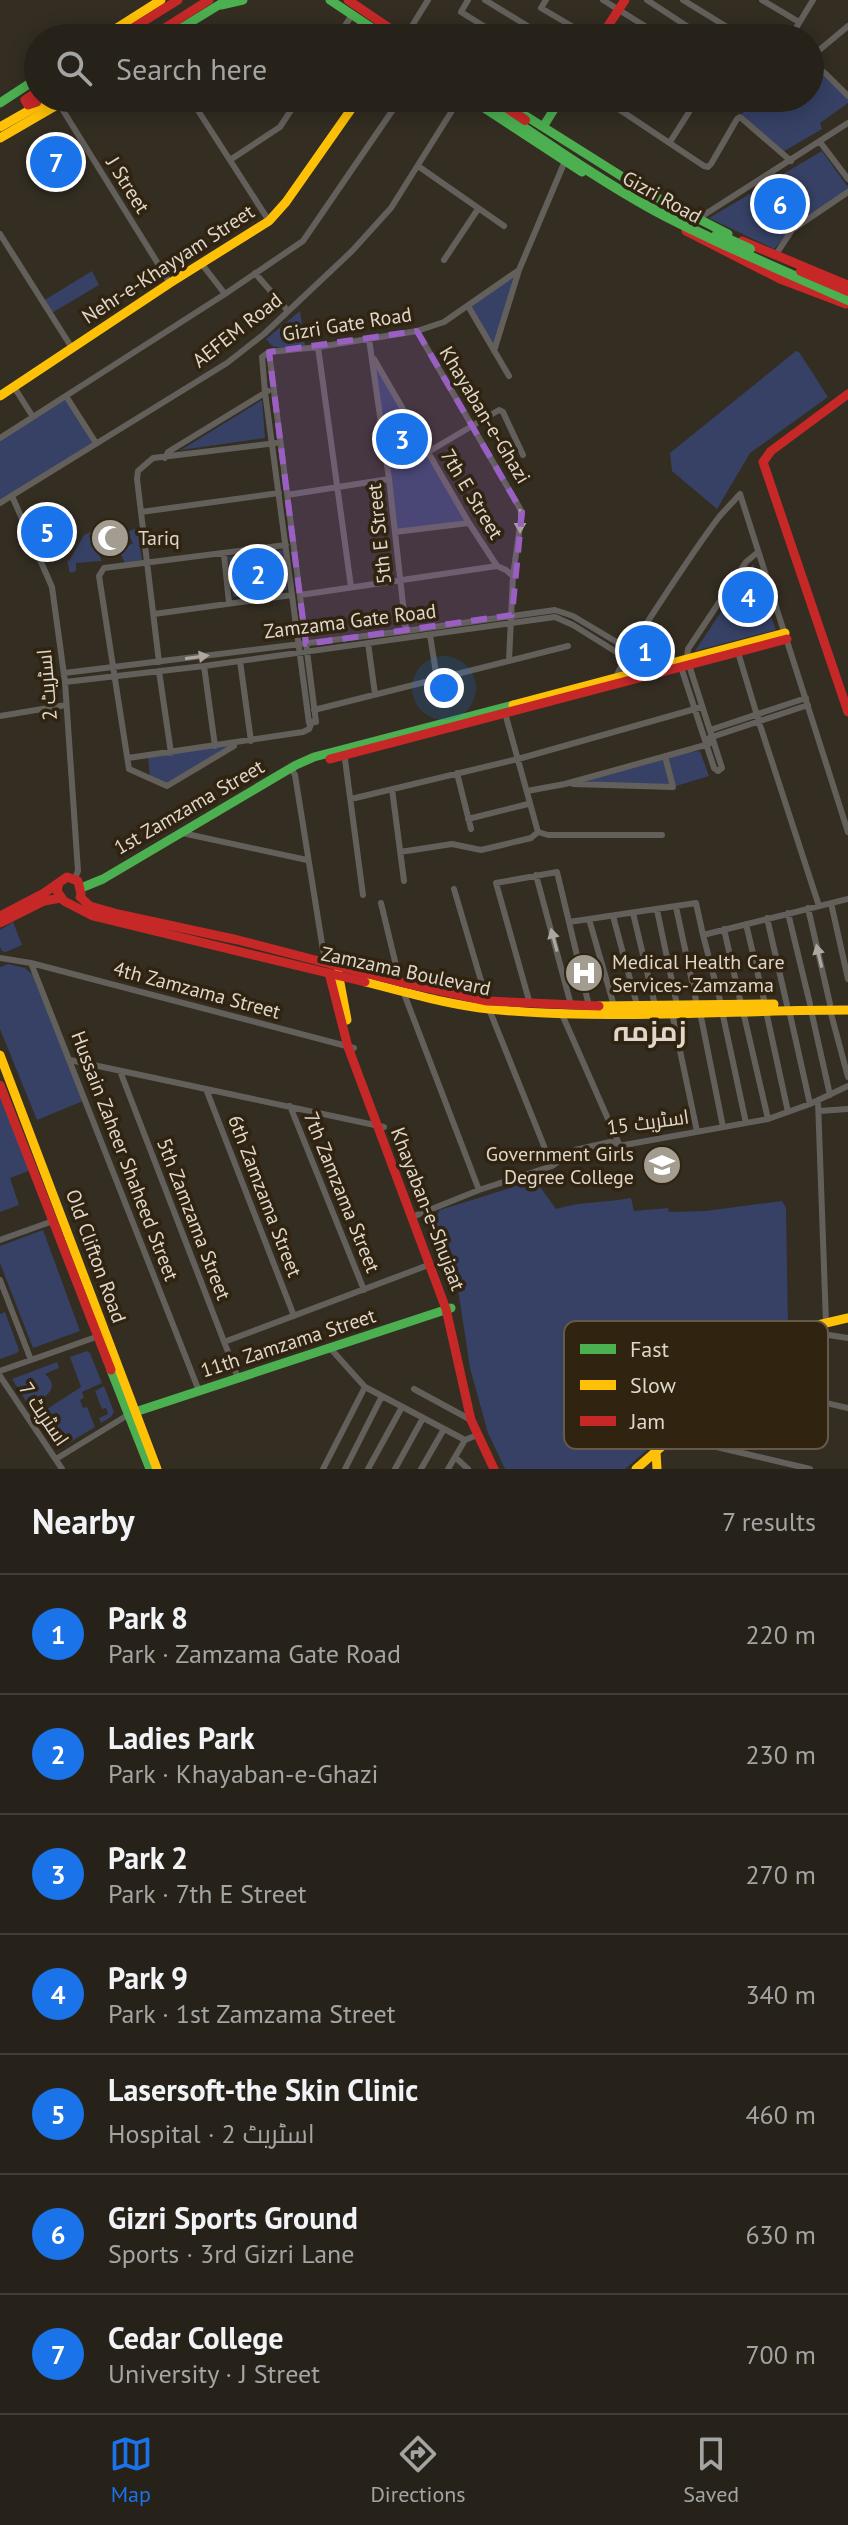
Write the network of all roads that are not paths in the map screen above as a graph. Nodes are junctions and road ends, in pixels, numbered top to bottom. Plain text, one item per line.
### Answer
1 (161, 0) edge
2 (178, 0) edge
3 (243, 0) edge
4 (330, 0) edge
5 (348, 0) edge
6 (428, 0) edge
7 (468, 0) edge
8 (485, 0) edge
9 (546, 0) edge
10 (603, 0) edge
11 (647, 0) edge
12 (683, 0) edge
13 (762, 0) edge
14 (809, 1) edge
15 (218, 2) edge
16 (622, 5) edge
17 (356, 12) edge
18 (799, 22) joint
19 (123, 24) edge
20 (139, 24) edge
21 (176, 24) edge
22 (186, 24) edge
23 (380, 24) edge
24 (414, 24) edge
25 (480, 24) edge
26 (524, 24) edge
27 (568, 24) edge
28 (609, 24) edge
29 (646, 24) edge
30 (684, 24) edge
31 (722, 24) edge
32 (848, 26) edge
33 (824, 46) edge
34 (824, 72) edge
35 (24, 88) edge
36 (24, 95) edge
37 (848, 96) edge
38 (0, 104) edge
39 (32, 112) edge
40 (39, 112) edge
41 (64, 112) edge
42 (199, 112) edge
43 (290, 112) edge
44 (349, 112) edge
45 (391, 112) edge
46 (451, 112) edge
47 (490, 112) edge
48 (501, 112) edge
49 (513, 112) edge
50 (521, 112) edge
51 (552, 112) edge
52 (624, 112) edge
53 (689, 112) edge
54 (848, 123) edge
55 (0, 127) edge
56 (543, 127) junction
57 (0, 138) edge
58 (670, 142) junction
59 (820, 142) junction
60 (574, 148) junction
61 (230, 160) junction
62 (791, 161) junction
63 (565, 162) junction
64 (418, 166) junction
65 (848, 179) edge
66 (848, 192) edge
67 (478, 209) junction
68 (696, 220) junction
69 (269, 221) junction
70 (504, 226) dead end
71 (686, 231) junction
72 (1, 239) edge
73 (775, 256) junction
74 (444, 260) dead end
75 (201, 263) junction
76 (519, 270) junction
77 (255, 273) junction
78 (170, 283) junction
79 (848, 288) edge
80 (225, 294) junction
81 (848, 302) edge
82 (468, 306) junction
83 (288, 311) junction
84 (417, 331) junction
85 (369, 339) junction
86 (318, 347) junction
87 (72, 348) junction
88 (494, 351) junction
89 (373, 356) junction
90 (509, 376) dead end
91 (14, 387) junction
92 (269, 391) junction
93 (848, 394) edge
94 (0, 396) edge
95 (66, 396) junction
96 (33, 417) junction
97 (472, 425) junction
98 (0, 438) edge
99 (276, 442) junction
100 (96, 443) junction
101 (428, 452) junction
102 (523, 455) dead end
103 (165, 458) junction
104 (389, 479) junction
105 (337, 488) junction
106 (283, 494) junction
107 (12, 496) junction
108 (0, 503) edge
109 (141, 512) junction
110 (469, 523) junction
111 (395, 532) junction
112 (286, 545) junction
113 (758, 552) junction
114 (224, 554) junction
115 (148, 564) junction
116 (497, 566) junction
117 (293, 571) junction
118 (513, 576) junction
119 (400, 581) junction
120 (351, 587) junction
121 (296, 595) junction
122 (229, 603) junction
123 (154, 614) junction
124 (512, 615) junction
125 (512, 624) junction
126 (406, 631) junction
127 (430, 635) junction
128 (786, 636) junction
129 (351, 642) junction
130 (368, 643) junction
131 (568, 646) dead end
132 (303, 647) junction
133 (737, 649) junction
134 (630, 650) junction
135 (222, 653) junction
136 (626, 658) junction
137 (509, 660) junction
138 (240, 661) junction
139 (159, 662) junction
140 (223, 663) junction
141 (686, 663) junction
142 (138, 665) junction
143 (204, 666) junction
144 (115, 668) junction
145 (159, 671) junction
146 (64, 673) junction
147 (139, 673) junction
148 (116, 676) junction
149 (437, 679) junction
150 (616, 681) junction
151 (65, 682) junction
152 (375, 694) junction
153 (535, 702) junction
154 (807, 702) junction
155 (66, 705) junction
156 (698, 708) junction
157 (314, 710) junction
158 (848, 712) edge
159 (505, 713) junction
160 (0, 716) edge
161 (758, 719) junction
162 (465, 720) junction
163 (312, 722) junction
164 (709, 739) junction
165 (251, 741) junction
166 (240, 743) junction
167 (215, 746) junction
168 (344, 752) junction
169 (171, 753) junction
170 (665, 756) junction
171 (128, 758) junction
172 (518, 759) junction
173 (291, 768) junction
174 (457, 773) junction
175 (565, 784) junction
176 (392, 789) junction
177 (527, 791) junction
178 (351, 799) junction
179 (528, 804) junction
180 (468, 819) junction
181 (471, 829) dead end
182 (538, 832) junction
183 (848, 832) edge
184 (182, 833) junction
185 (662, 835) dead end
186 (400, 852) junction
187 (307, 860) junction
188 (536, 875) junction
189 (404, 881) dead end
190 (59, 883) junction
191 (79, 888) junction
192 (454, 889) dead end
193 (363, 895) dead end
194 (848, 899) edge
195 (62, 900) junction
196 (381, 903) dead end
197 (831, 903) junction
198 (819, 906) junction
199 (676, 907) junction
200 (808, 908) junction
201 (657, 910) junction
202 (633, 913) junction
203 (788, 913) junction
204 (0, 916) edge
205 (613, 916) junction
206 (767, 918) junction
207 (589, 919) junction
208 (569, 922) junction
209 (0, 923) edge
210 (746, 924) junction
211 (724, 929) junction
212 (703, 935) junction
213 (0, 958) edge
214 (31, 963) junction
215 (331, 964) junction
216 (334, 976) junction
217 (848, 979) edge
218 (402, 986) junction
219 (530, 1004) junction
220 (488, 1005) junction
221 (571, 1005) junction
222 (637, 1005) junction
223 (655, 1005) junction
224 (589, 1006) junction
225 (614, 1006) junction
226 (788, 1007) junction
227 (810, 1007) junction
228 (830, 1007) junction
229 (848, 1007) edge
230 (699, 1008) junction
231 (722, 1008) junction
232 (742, 1008) junction
233 (765, 1008) junction
234 (674, 1009) junction
235 (561, 1012) junction
236 (351, 1047) junction
237 (0, 1055) edge
238 (70, 1060) junction
239 (120, 1071) junction
240 (848, 1077) edge
241 (0, 1085) edge
242 (848, 1086) edge
243 (206, 1089) junction
244 (830, 1095) junction
245 (818, 1101) junction
246 (810, 1104) junction
247 (290, 1106) junction
248 (848, 1109) edge
249 (819, 1111) junction
250 (788, 1112) junction
251 (768, 1119) junction
252 (746, 1123) junction
253 (381, 1126) junction
254 (723, 1127) junction
255 (697, 1131) junction
256 (620, 1144) junction
257 (552, 1166) junction
258 (479, 1190) junction
259 (415, 1216) junction
260 (59, 1219) junction
261 (0, 1240) edge
262 (431, 1264) junction
263 (0, 1280) edge
264 (364, 1290) junction
265 (449, 1308) junction
266 (294, 1316) junction
267 (848, 1318) edge
268 (826, 1321) edge
269 (828, 1323) edge
270 (828, 1335) edge
271 (101, 1336) junction
272 (848, 1338) edge
273 (224, 1342) junction
274 (329, 1347) junction
275 (31, 1360) junction
276 (0, 1374) edge
277 (238, 1378) junction
278 (365, 1387) junction
279 (414, 1389) dead end
280 (199, 1391) junction
281 (382, 1396) junction
282 (828, 1403) edge
283 (402, 1407) junction
284 (848, 1408) edge
285 (131, 1413) junction
286 (423, 1418) junction
287 (471, 1420) junction
288 (444, 1429) junction
289 (477, 1435) junction
290 (465, 1440) junction
291 (659, 1449) edge
292 (724, 1449) edge
293 (656, 1452) junction
294 (455, 1457) junction
295 (56, 1459) junction
296 (62, 1469) edge
297 (150, 1469) edge
298 (157, 1469) edge
299 (323, 1469) edge
300 (345, 1469) edge
301 (368, 1469) edge
302 (395, 1469) edge
303 (421, 1469) edge
304 (448, 1469) edge
305 (468, 1469) edge
306 (497, 1469) edge
307 (636, 1469) edge
308 (657, 1469) edge
309 (810, 1469) edge

1 - 19 main road
2 - 20 main road
3 - 15 main road
4 - 17 main road
5 - 17 main road
6 - 24 street
7 - 25 street
8 - 26 street
9 - 27 street
10 - 16 street
11 - 30 street
12 - 31 street
13 - 18 street
14 - 18 street
15 - 21 main road
15 - 22 main road
16 - 28 main road
16 - 29 street
17 - 23 main road
32 - 33 street
34 - 37 street
35 - 38 main road
36 - 38 main road
39 - 55 main road
40 - 57 main road
41 - 78 street, J Street
42 - 61 street
43 - 61 street
44 - 69 main road, Nehr-e-Khayyam Street
45 - 77 street
46 - 64 street, AEFEM Road
47 - 63 main road, Gizri Road
48 - 81 main road, bridge
49 - 79 main road, bridge
50 - 56 main road, Gizri Road
51 - 56 main road
52 - 58 street
53 - 58 street
54 - 59 street
56 - 60 main road, Gizri Road
58 - 62 street
59 - 62 street
59 - 65 street
60 - 63 street
60 - 68 main road, Gizri Road
61 - 69 street
62 - 68 street
63 - 71 main road, Gizri Road
63 - 76 street
64 - 67 street
64 - 83 street, AEFEM Road
66 - 73 street
67 - 70 street
67 - 74 street
68 - 71 street
68 - 73 main road, Gizri Road
69 - 75 main road, Nehr-e-Khayyam Street
71 - 81 main road, Gizri Road
72 - 87 street
73 - 79 main road, Gizri Road
75 - 78 main road, Nehr-e-Khayyam Street
75 - 80 street
76 - 82 street, Gizri Gate Road
76 - 88 street
77 - 80 street
77 - 83 street
78 - 87 main road, Nehr-e-Khayyam Street
80 - 95 street
82 - 84 street, Gizri Gate Road
82 - 88 street
83 - 100 street, AEFEM Road
84 - 85 street, Gizri Gate Road
84 - 97 street, Khayaban-e-Ghazi
85 - 86 street, Gizri Gate Road
85 - 89 street, 5th E Street
86 - 92 street, Gizri Gate Road
86 - 105 street
87 - 91 main road, Nehr-e-Khayyam Street
88 - 90 street
89 - 101 street, 7th E Street
89 - 104 street, 5th E Street
91 - 94 main road, Nehr-e-Khayyam Street
91 - 96 street
92 - 99 street
92 - 103 street
93 - 158 main road
95 - 96 street
95 - 100 street
96 - 98 street
97 - 101 street
97 - 102 street
97 -> 118 street, Khayaban-e-Ghazi
99 - 103 street
99 - 106 street
100 - 107 street, AEFEM Road
101 - 110 street, 7th E Street
103 - 109 street
104 - 105 street
104 - 111 street, 5th E Street
105 - 106 street
105 - 120 street
106 - 109 street
106 - 112 street
106 - 117 street
107 - 108 street, AEFEM Road
107 - 146 street, اسٹریٹ 2
109 - 115 street
110 - 111 street
110 - 116 street, 7th E Street
111 - 119 street, 5th E Street
112 - 114 street
112 - 117 street
113 - 128 street
113 - 134 street
113 - 141 street
114 - 115 street
114 - 122 street
115 - 123 street
115 - 144 street
116 - 118 street
116 - 119 street
117 - 121 street
118 - 124 street, Khayaban-e-Ghazi
119 - 120 street
119 - 126 street, 5th E Street
120 - 121 street
121 - 122 street
121 - 132 street
122 - 123 street
123 - 139 street
124 - 125 street, Khayaban-e-Ghazi
124 - 126 street, Zamzama Gate Road
124 - 134 street, Zamzama Gate Road
125 - 127 street, Zamzama Gate Road
125 - 136 street, Zamzama Gate Road
125 - 137 street, Khayaban-e-Ghazi
126 - 129 street, Zamzama Gate Road
127 - 130 street, Zamzama Gate Road
127 - 149 street
128 - 133 main road, 1st Zamzama Street
128 - 154 street
129 - 130 street, Zamzama Gate Road
129 - 132 street, Zamzama Gate Road
130 - 152 street
131 - 137 street
132 - 135 street, Zamzama Gate Road
132 - 138 street, Zamzama Gate Road
132 - 157 street
132 - 163 street
133 - 141 main road, 1st Zamzama Street
133 - 161 street
134 - 136 street
139 -> 135 street, Zamzama Gate Road
135 - 140 street
136 - 150 street
137 - 149 street
138 - 140 street, Zamzama Gate Road
138 - 165 street
139 - 142 street, Zamzama Gate Road
140 - 143 street, Zamzama Gate Road
141 - 150 main road, 1st Zamzama Street
141 - 156 street
142 - 144 street, Zamzama Gate Road
142 - 147 street
143 - 145 street, Zamzama Gate Road
143 - 167 street
144 - 146 street, Zamzama Gate Road
144 - 148 street
145 - 147 street, Zamzama Gate Road
145 - 169 street
146 - 151 street, اسٹریٹ 2
147 - 148 street, Zamzama Gate Road
148 - 151 street, Zamzama Gate Road
148 - 171 street
149 - 152 street
150 - 153 main road, 1st Zamzama Street
151 - 155 street, اسٹریٹ 2
152 - 157 street
153 - 159 main road, 1st Zamzama Street
153 - 162 main road, 1st Zamzama Street
154 - 161 street
154 - 183 street
155 - 160 street
155 - 191 street, اسٹریٹ 2
156 - 164 street
156 - 172 street
157 - 163 street
159 - 162 main road, 1st Zamzama Street
159 - 172 street
161 - 164 street
161 - 198 street
162 - 168 main road, 1st Zamzama Street
163 - 165 street
164 - 170 street
165 - 166 street
166 - 167 street
166 - 171 street
167 - 169 street
168 - 173 main road, 1st Zamzama Street
168 - 178 street
169 - 171 street
170 - 175 street
170 - 175 street
172 - 174 street
172 - 177 street
173 - 184 main road, 1st Zamzama Street
173 - 187 street
174 - 176 street
174 - 180 street
175 - 177 street
176 - 178 street
176 - 186 street
177 - 179 street
178 - 193 street
179 - 180 street
179 - 182 street
180 - 181 street
182 - 185 street
182 - 186 street
184 - 187 street
184 - 191 main road, 1st Zamzama Street
186 - 189 street
187 - 215 street
188 - 208 street
188 - 219 street
221 -> 188 street
190 - 191 main road
190 - 195 main road
190 - 204 main road
191 - 195 main road
191 - 215 main road, Zamzama Boulevard
192 - 220 street
194 - 197 street
195 - 209 main road
195 - 216 main road, Zamzama Boulevard
196 - 218 street
197 - 198 street
197 - 217 street
198 - 200 street
199 - 201 street
199 - 212 street
199 - 230 street
200 - 203 street
228 -> 200 street
201 - 202 street
201 - 234 street
202 - 205 street
202 - 223 street
203 - 206 street
203 - 227 street
205 - 207 street
205 - 222 street
206 - 210 street
206 - 226 street
207 - 208 street
207 - 225 street
208 - 224 street
210 - 211 street
210 - 233 street
211 - 212 street
211 - 232 street
212 - 231 street
213 - 214 street
214 - 236 street, 4th Zamzama Street
214 - 238 street, Hussain Zaheer Shaheed Street
215 - 216 main road, Khayaban-e-Shujaat
215 - 218 main road, Zamzama Boulevard
216 - 218 main road, Zamzama Boulevard
216 - 236 main road, Khayaban-e-Shujaat
218 - 220 main road, Zamzama Boulevard
218 - 258 street
219 - 220 main road, Zamzama Boulevard
219 - 221 main road, Zamzama Boulevard
220 - 235 main road, Zamzama Boulevard
220 - 257 street
221 - 224 main road, Zamzama Boulevard
222 - 223 main road, Zamzama Boulevard
222 - 225 main road, Zamzama Boulevard
223 - 234 main road, Zamzama Boulevard
224 - 225 main road, Zamzama Boulevard
226 - 227 main road, Zamzama Boulevard
226 - 233 main road, Zamzama Boulevard
226 - 246 street
227 - 228 main road, Zamzama Boulevard
227 - 244 street
228 - 229 main road, Zamzama Boulevard
228 - 240 street
230 - 231 main road, Zamzama Boulevard
230 - 234 main road, Zamzama Boulevard
230 - 254 street
231 - 232 main road, Zamzama Boulevard
231 - 252 street
232 - 233 main road, Zamzama Boulevard
232 - 251 street
233 - 250 street
234 - 235 main road, Zamzama Boulevard
234 - 255 street
235 - 256 street
236 - 253 main road, Khayaban-e-Shujaat
237 - 260 main road, Old Clifton Road
238 - 239 street
238 - 280 street, Hussain Zaheer Shaheed Street
239 - 243 street
239 - 273 street, 5th Zamzama Street
241 - 260 main road, Old Clifton Road
242 - 244 street, اسٹریٹ 15
243 - 247 street
243 - 266 street, 6th Zamzama Street
244 - 245 street, اسٹریٹ 15
245 - 246 street, اسٹریٹ 15
245 - 249 street
246 - 250 street, اسٹریٹ 15
247 - 253 street
247 - 264 street, 7th Zamzama Street
248 - 249 street
249 - 268 street
250 - 251 street, اسٹریٹ 15
251 - 252 street, اسٹریٹ 15
252 - 254 street, اسٹریٹ 15
253 - 259 main road, Khayaban-e-Shujaat
254 - 255 street, اسٹریٹ 15
255 - 256 street, اسٹریٹ 15
256 - 257 street, اسٹریٹ 15
257 - 258 street, اسٹریٹ 15
258 - 259 street, اسٹریٹ 15
259 - 262 main road, Khayaban-e-Shujaat
259 - 265 main road, Khayaban-e-Shujaat
260 - 261 street
260 - 271 main road, Old Clifton Road
262 - 264 street
262 - 265 main road, Khayaban-e-Shujaat
263 - 275 street
264 - 266 street
265 - 274 main road, 11th Zamzama Street
265 - 287 main road, Khayaban-e-Shujaat
265 - 306 main road, Khayaban-e-Shujaat
266 - 273 street
267 - 269 main road
270 - 272 street
271 - 275 street
271 - 285 main road, Old Clifton Road
273 - 277 street, 5th Zamzama Street
274 - 277 main road, 11th Zamzama Street
274 - 278 street
275 - 276 street
276 - 295 street, اسٹریٹ 7
277 - 280 main road, 11th Zamzama Street
278 - 281 street
278 - 299 street
279 - 287 street
280 - 285 main road, 11th Zamzama Street
281 - 283 street
281 - 300 street
282 - 284 street
283 - 286 street
283 - 301 street
285 - 295 street
285 - 297 main road, Old Clifton Road
285 - 298 main road, Old Clifton Road
286 - 288 street
286 - 302 street
287 - 289 main road, Khayaban-e-Shujaat
288 - 290 street
288 - 303 street
289 - 290 street
289 - 306 main road, Khayaban-e-Shujaat
290 - 294 street
291 - 293 main road
292 - 309 street
293 - 307 main road
293 - 308 main road
294 - 304 street
294 - 305 street
295 - 296 street, اسٹریٹ 7

